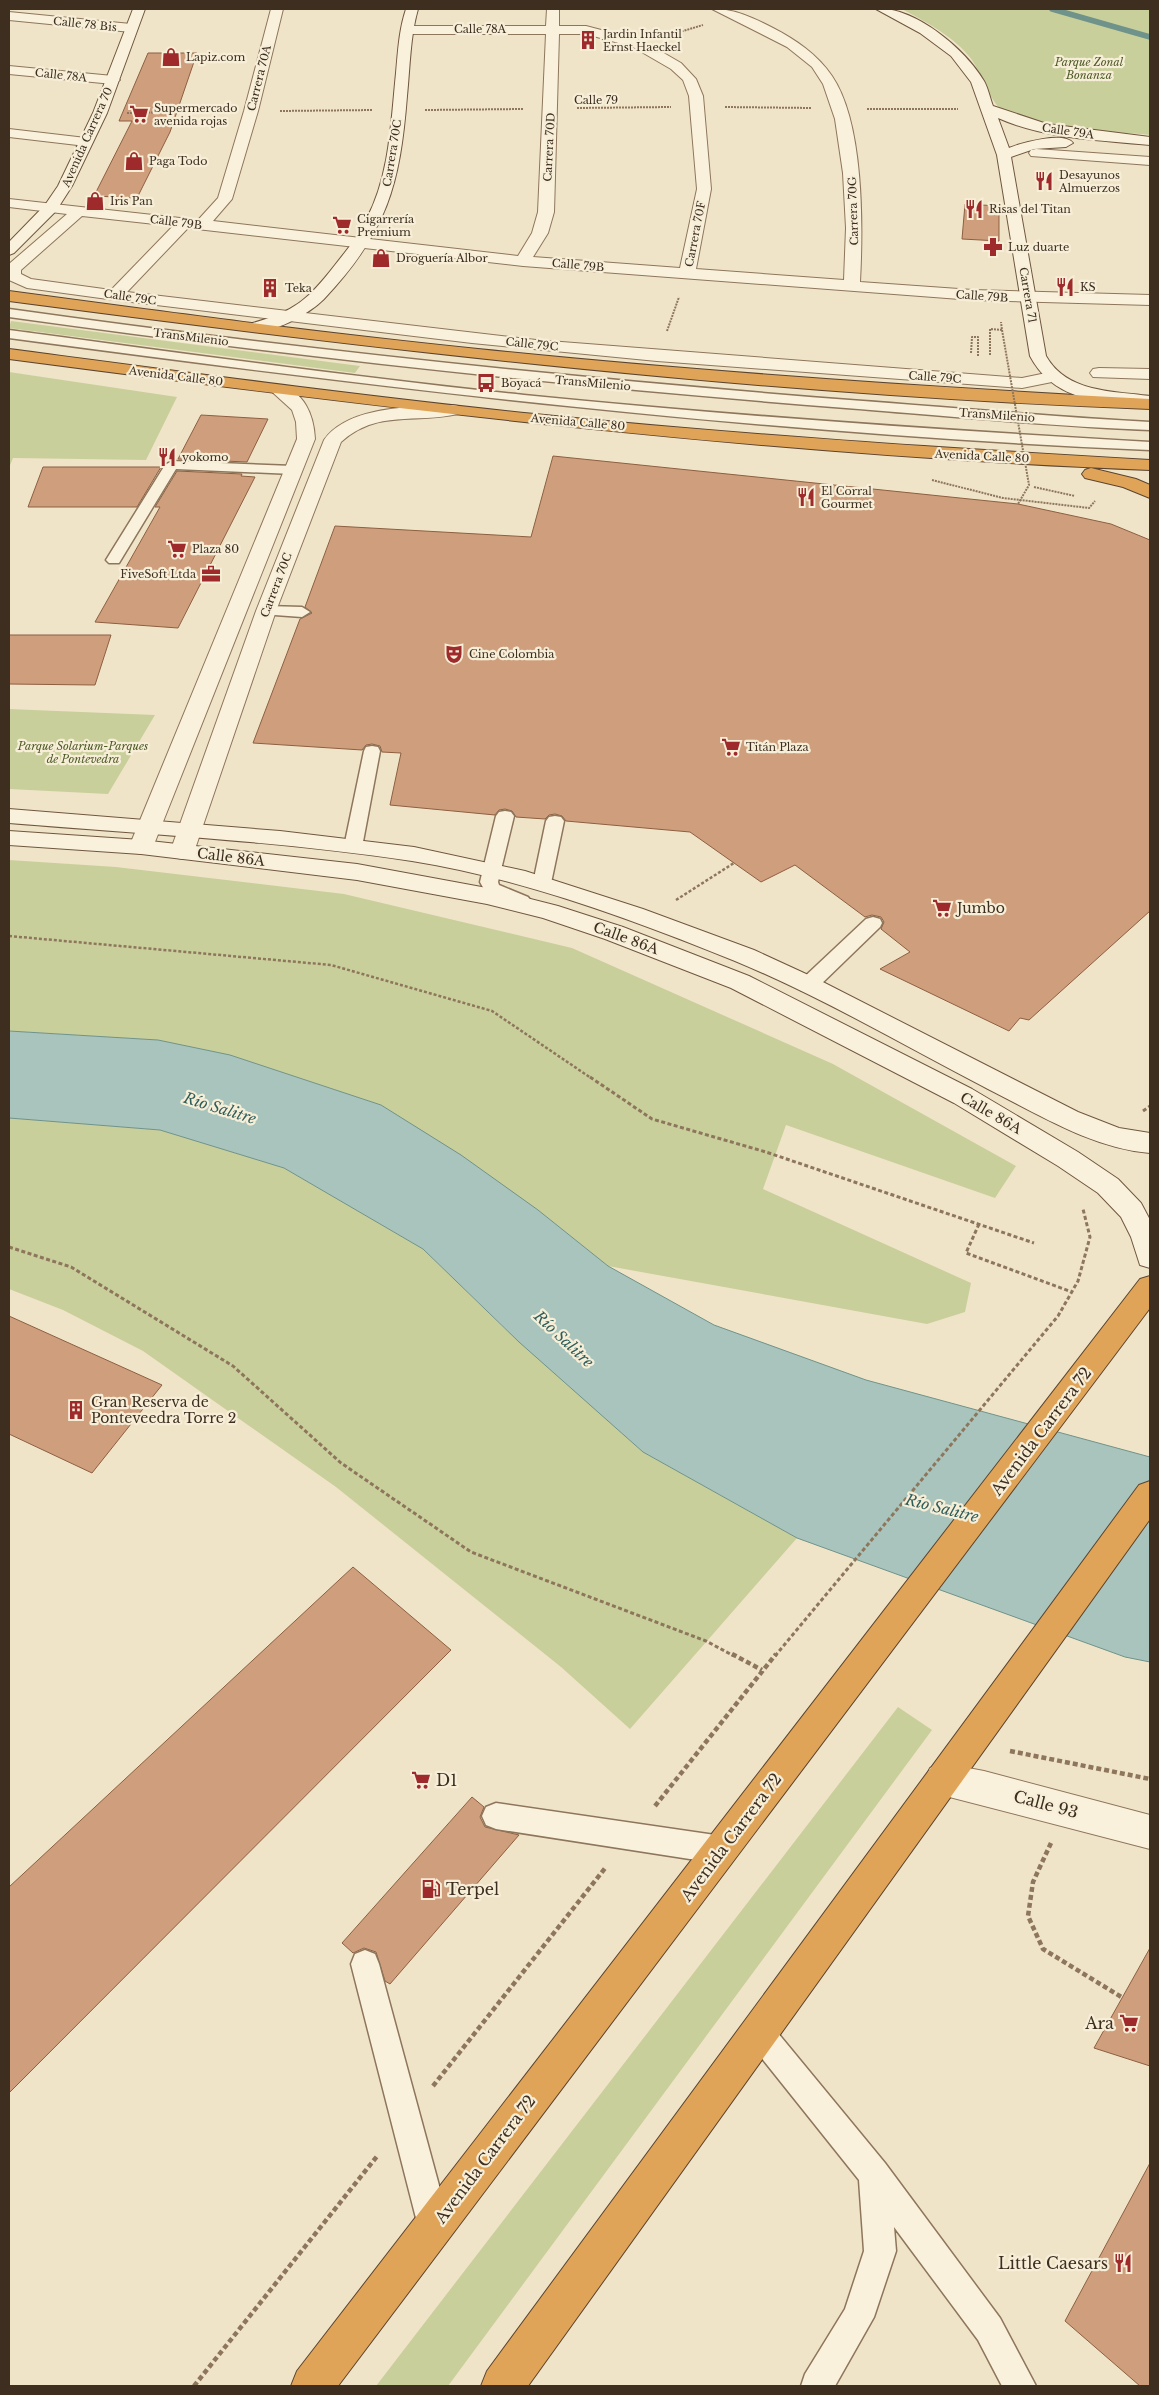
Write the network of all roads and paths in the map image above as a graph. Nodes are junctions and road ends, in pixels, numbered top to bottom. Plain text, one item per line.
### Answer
1 (140, 9) edge
2 (277, 9) edge
3 (412, 9) edge
4 (553, 9) edge
5 (718, 9) edge
6 (882, 9) edge
7 (9, 16) edge
8 (131, 28) junction
9 (552, 29) junction
10 (407, 30) junction
11 (9, 70) edge
12 (113, 80) junction
13 (697, 107) junction
14 (551, 108) junction
15 (840, 108) junction
16 (989, 109) junction
17 (399, 110) junction
18 (251, 111) junction
19 (124, 113) dead end
20 (9, 133) edge
21 (1150, 141) edge
22 (86, 142) junction
23 (1150, 151) edge
24 (1036, 153) dead end
25 (1004, 155) junction
26 (1150, 162) edge
27 (9, 202) edge
28 (51, 208) junction
29 (79, 211) junction
30 (184, 223) junction
31 (202, 225) junction
32 (360, 244) junction
33 (9, 250) edge
34 (523, 260) junction
35 (687, 274) junction
36 (852, 285) junction
37 (114, 295) junction
38 (9, 296) edge
39 (1028, 298) junction
40 (1150, 300) edge
41 (9, 313) edge
42 (289, 318) junction
43 (255, 328) junction
44 (9, 334) edge
45 (978, 338) dead end
46 (9, 354) edge
47 (659, 356) junction
48 (978, 362) dead end
49 (990, 363) dead end
50 (1099, 373) dead end
51 (1150, 374) edge
52 (1051, 378) junction
53 (279, 390) junction
54 (1150, 403) edge
55 (452, 410) junction
56 (1150, 426) edge
57 (1150, 446) edge
58 (970, 456) junction
59 (1150, 465) edge
60 (293, 470) junction
61 (926, 479) dead end
62 (1019, 484) dead end
63 (1029, 485) junction
64 (1150, 492) edge
65 (1076, 496) dead end
66 (1086, 498) dead end
67 (1096, 500) dead end
68 (1018, 504) dead end
69 (1089, 508) dead end
70 (114, 560) dead end
71 (266, 610) junction
72 (302, 612) dead end
73 (372, 751) dead end
74 (9, 816) edge
75 (505, 816) dead end
76 (555, 820) dead end
77 (190, 830) junction
78 (145, 837) junction
79 (9, 838) edge
80 (353, 847) junction
81 (182, 852) junction
82 (734, 863) dead end
83 (491, 869) junction
84 (542, 883) junction
85 (671, 903) dead end
86 (550, 912) junction
87 (873, 923) dead end
88 (9, 936) edge
89 (808, 985) junction
90 (1150, 1143) edge
91 (979, 1224) junction
92 (1034, 1243) dead end
93 (9, 1247) edge
94 (1150, 1257) edge
95 (1150, 1287) edge
96 (1072, 1292) dead end
97 (1058, 1316) dead end
98 (1150, 1494) edge
99 (762, 1670) junction
100 (1010, 1750) dead end
101 (1150, 1779) edge
102 (942, 1780) junction
103 (496, 1816) dead end
104 (1150, 1832) edge
105 (631, 1836) junction
106 (1050, 1844) dead end
107 (722, 1850) junction
108 (365, 1964) dead end
109 (1123, 1998) dead end
110 (758, 2031) junction
111 (406, 2119) junction
112 (874, 2174) junction
113 (434, 2226) junction
114 (194, 2386) edge
115 (312, 2386) edge
116 (502, 2386) edge
117 (817, 2386) edge
118 (1020, 2386) edge

1 - 8 street, Avenida Carrera 70
2 - 18 street, Carrera 70A
3 - 10 street, Carrera 70C
4 - 9 street, Carrera 70D
5 - 15 street, Carrera 70G
6 - 16 street, Carrera 71
7 - 8 street, Calle 78 Bis
8 - 12 street, Avenida Carrera 70
9 - 10 street, Calle 78A
9 - 13 street, Calle 78A
9 - 14 street, Carrera 70D
10 - 17 street, Carrera 70C
11 - 12 street, Calle 78A
12 - 22 street, Avenida Carrera 70
13 - 14 path, Calle 79
13 - 15 path, Calle 79
13 - 35 street, Carrera 70F
14 - 17 path, Calle 79
14 - 34 street, Carrera 70D
15 - 16 path, Calle 79
15 - 36 street, Carrera 70G
16 - 21 street, Calle 79A
16 - 25 street, Carrera 71
17 - 18 path, Calle 79
17 - 32 street, Carrera 70C
18 - 19 path, Calle 79
18 - 31 street, Carrera 70A
20 - 22 street
22 - 28 street, Avenida Carrera 70
23 - 25 street, Calle 79A
24 - 26 street, Calle 79A
25 - 39 street, Carrera 71
27 - 28 street, Calle 79B
28 - 29 street, Calle 79B
28 - 33 street, Avenida Carrera 70
29 - 30 street, Calle 79B
29 - 37 street, Calle 79C
30 - 31 street, Calle 79B
30 - 37 street
31 - 32 street, Calle 79B
32 - 34 street, Calle 79B
32 - 42 street, Carrera 70C
34 - 35 street, Calle 79B
35 - 36 street, Calle 79B
35 - 47 path, Carrera 70F
36 - 39 street, Calle 79B
37 - 42 street, Calle 79C
38 - 43 highway
39 - 40 street, Calle 79B
39 - 52 street, Carrera 71
41 - 56 lane, TransMilenio
42 - 43 street, Carrera 70C
42 - 47 street, Calle 79C
43 - 54 highway
44 - 57 lane, TransMilenio
45 - 48 path
46 - 53 highway, Avenida Calle 80
47 - 52 street, Calle 79C
49 - 63 path, bridge
50 - 51 street
52 - 54 street
53 - 55 highway, Avenida Calle 80
53 - 60 street, Carrera 70C
55 - 58 highway, Avenida Calle 80
55 - 71 street, Carrera 70C
58 - 59 highway, Avenida Calle 80
58 - 64 highway
60 - 70 lane
60 - 78 street, Carrera 70C
61 - 69 path
62 - 63 path
63 - 65 path
63 - 68 path, bridge
66 - 67 path
71 - 72 lane
71 - 77 street, Carrera 70C
73 - 80 lane
74 - 78 street, Calle 86A
75 - 83 lane
76 - 84 lane
77 - 78 street, Calle 86A
77 - 80 street, Calle 86A
77 - 81 street, Carrera 70C
78 - 79 street, Calle 86A
78 - 81 street, Calle 86A
80 - 83 street, Calle 86A
81 - 86 street, Calle 86A
82 - 85 path
83 - 84 street, Calle 86A
83 - 86 lane
84 - 89 street, Calle 86A
86 - 94 street, Calle 86A
87 - 89 lane
88 - 91 path
89 - 90 street, Calle 86A
91 - 92 path
91 - 96 path
93 - 99 path
95 - 107 highway, Avenida Carrera 72
97 - 99 path
98 - 102 highway
99 - 105 path
100 - 101 path
102 - 104 street, Calle 93
102 - 110 highway
103 - 105 lane
105 - 107 lane
105 - 111 path
106 - 109 path
107 - 113 highway, Avenida Carrera 72
108 - 111 lane
110 - 112 lane
110 - 116 highway
111 - 113 lane
111 - 114 path
112 - 117 lane
112 - 118 lane
113 - 115 highway, Avenida Carrera 72

